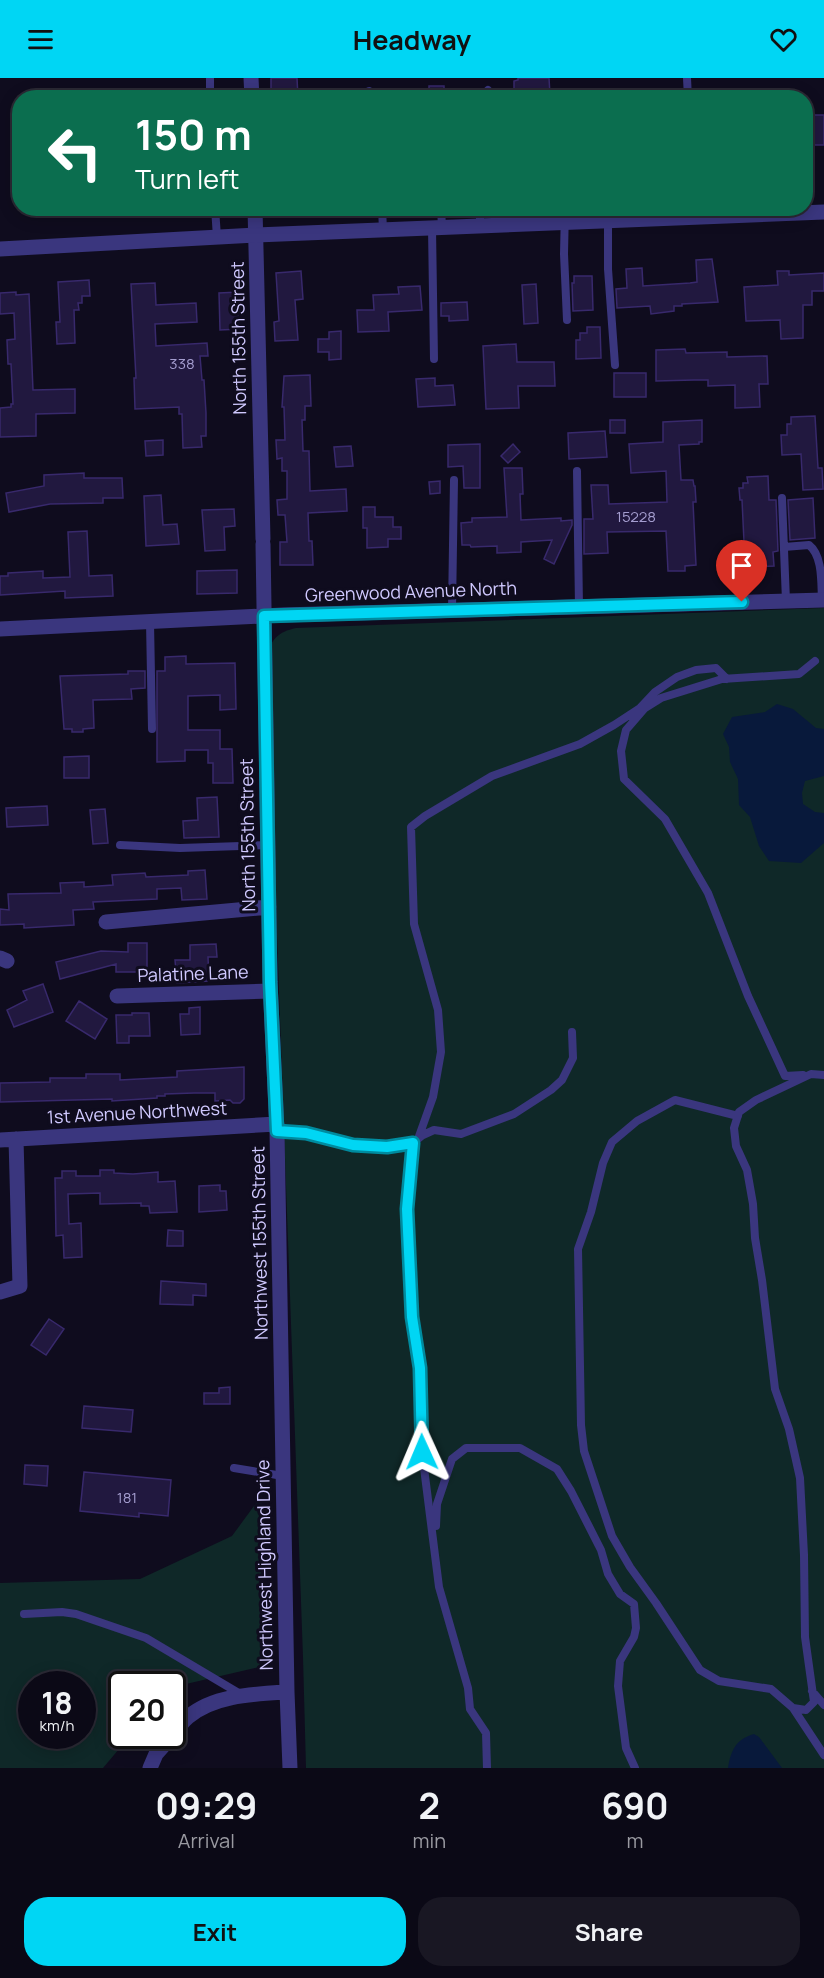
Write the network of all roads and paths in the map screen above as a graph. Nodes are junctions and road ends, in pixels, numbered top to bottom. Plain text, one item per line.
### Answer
1 (216, 216) edge
2 (255, 216) edge
3 (382, 216) edge
4 (439, 216) edge
5 (480, 216) edge
6 (520, 216) edge
7 (566, 216) edge
8 (574, 216) edge
9 (629, 216) edge
10 (608, 220) junction
11 (480, 225) junction
12 (437, 227) junction
13 (383, 230) junction
14 (256, 235) junction
15 (217, 237) junction
16 (0, 249) edge
17 (567, 320) dead end
18 (434, 359) dead end
19 (615, 365) dead end
20 (577, 471) dead end
21 (454, 480) dead end
22 (782, 498) dead end
23 (784, 548) junction
24 (823, 600) edge
25 (786, 601) junction
26 (579, 607) junction
27 (452, 610) junction
28 (264, 616) junction
29 (150, 622) junction
30 (0, 629) edge
31 (815, 661) dead end
32 (727, 679) junction
33 (152, 729) dead end
34 (268, 844) junction
35 (120, 845) dead end
36 (269, 907) junction
37 (106, 922) dead end
38 (270, 992) junction
39 (117, 996) dead end
40 (572, 1032) dead end
41 (811, 1074) junction
42 (824, 1075) edge
43 (738, 1116) junction
44 (277, 1127) junction
45 (16, 1139) junction
46 (0, 1140) edge
47 (416, 1141) junction
48 (0, 1292) edge
49 (282, 1361) joint
50 (234, 1467) dead end
51 (283, 1476) junction
52 (435, 1552) junction
53 (24, 1614) dead end
54 (811, 1690) junction
55 (287, 1692) junction
56 (243, 1695) junction
57 (824, 1705) edge
58 (793, 1708) junction
59 (186, 1720) edge
60 (160, 1749) edge
61 (824, 1755) edge
62 (150, 1768) edge
63 (290, 1768) edge
64 (488, 1768) edge
65 (635, 1768) edge

1 - 15 lane
2 - 14 street, North 155th Street
3 - 13 lane
4 - 12 lane
5 - 11 lane
6 - 11 street
7 - 17 lane
8 - 10 street
9 - 10 street
10 - 19 lane
11 - 12 street
12 - 13 street
12 - 18 lane
13 - 14 street
14 - 15 street
14 - 28 street, North 155th Street
15 - 16 street
20 - 26 lane
21 - 27 lane
22 - 23 lane
23 - 24 lane
23 - 25 lane
24 - 25 street, Greenwood Avenue North
25 - 26 street, Greenwood Avenue North
26 - 27 street, Greenwood Avenue North
27 - 28 street, Greenwood Avenue North
28 - 29 street, Greenwood Avenue North
28 - 34 street, North 155th Street
29 - 30 street, Greenwood Avenue North
29 - 33 lane
31 - 32 lane
32 - 41 lane
32 - 47 lane
34 - 35 lane
34 - 36 street, North 155th Street
36 - 37 street
36 - 38 street, North 155th Street
38 - 39 street, Palatine Lane
38 - 44 street, North 155th Street
40 - 47 lane
41 - 42 lane
41 - 43 lane
43 - 54 lane
43 - 58 lane
44 - 45 street, 1st Avenue Northwest
44 - 47 lane
44 - 49 street, Northwest 155th Street
45 - 46 street, 1st Avenue Northwest
45 - 48 street
47 - 52 lane
49 - 51 street, Northwest Highland Drive
50 - 51 lane
51 - 55 street, Northwest Highland Drive
52 - 64 lane
52 - 65 lane
53 - 56 lane
54 - 57 lane
54 - 58 lane
55 - 56 street
55 - 63 street, Northwest Highland Drive
56 - 59 street
58 - 61 lane
60 - 62 street

